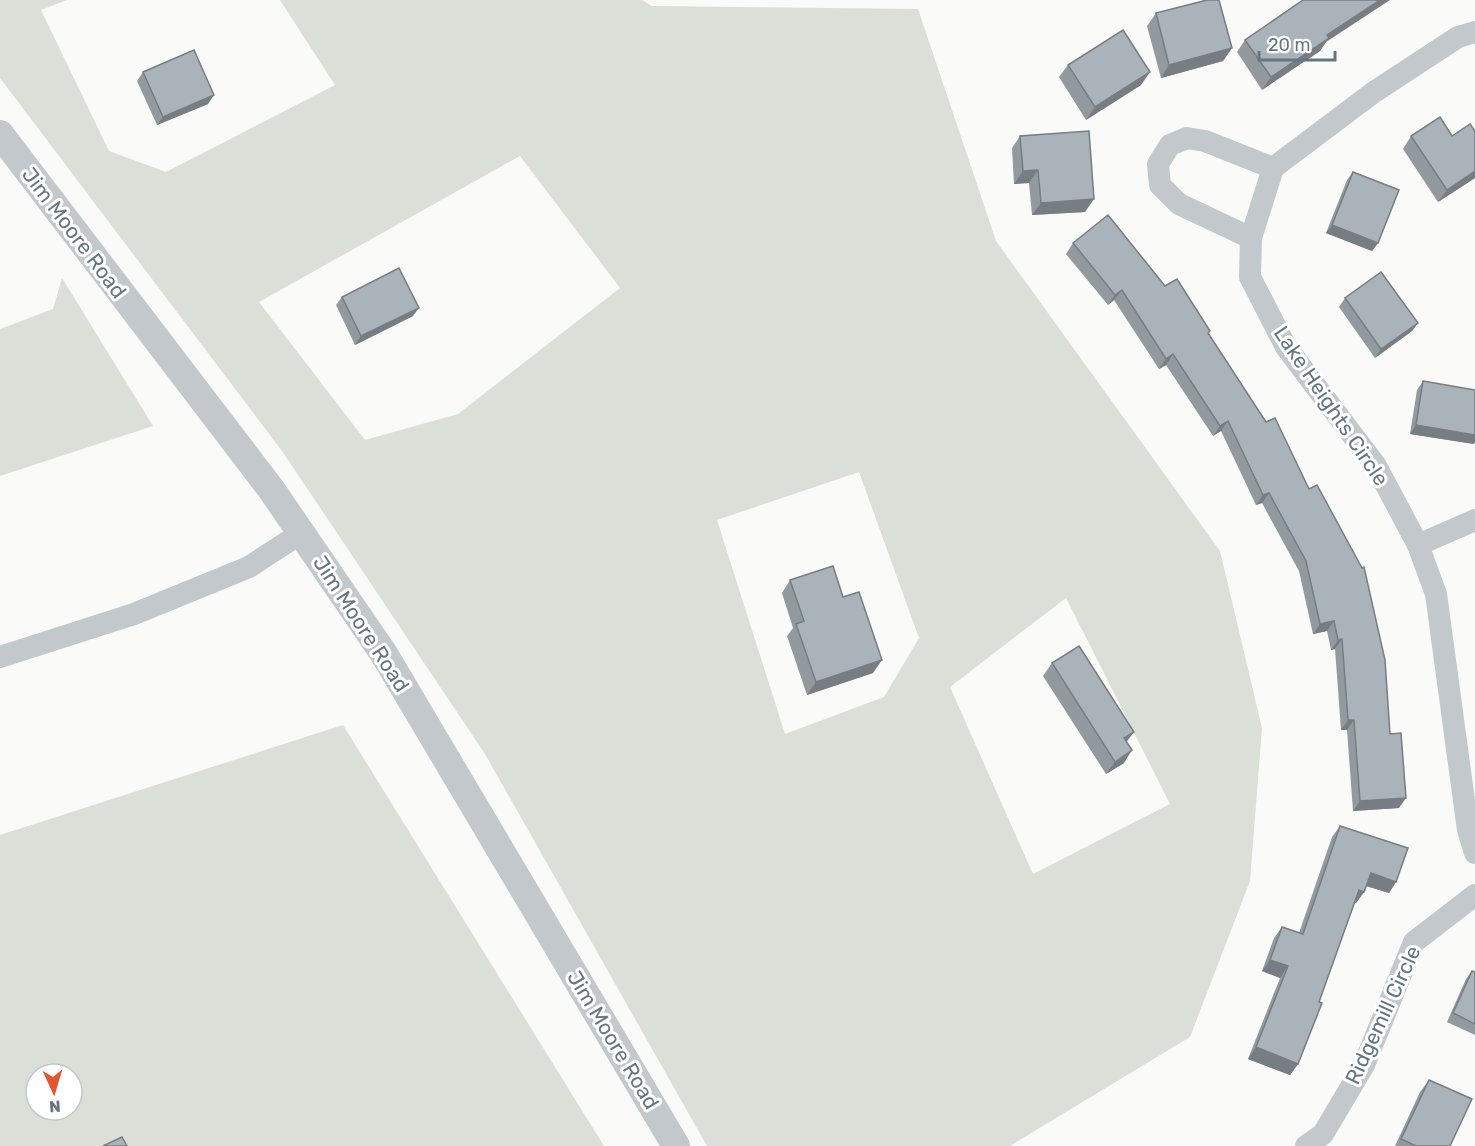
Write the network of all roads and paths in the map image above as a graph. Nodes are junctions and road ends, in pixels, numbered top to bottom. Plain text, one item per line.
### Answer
1 (1475, 32) edge
2 (0, 134) edge
3 (1273, 168) junction
4 (1251, 238) junction
5 (1475, 520) edge
6 (301, 533) junction
7 (1418, 545) junction
8 (0, 657) edge
9 (1475, 854) edge
10 (1475, 895) edge
11 (676, 1146) edge
12 (1306, 1146) edge

1 - 3 street
2 - 6 street, Jim Moore Road
3 - 4 street, Lake Heights Circle
3 - 4 street
4 - 7 street, Lake Heights Circle
5 - 7 street
6 - 8 street
6 - 11 street, Jim Moore Road
7 - 9 street, Lake Heights Circle
10 - 12 street, Ridgemill Circle

